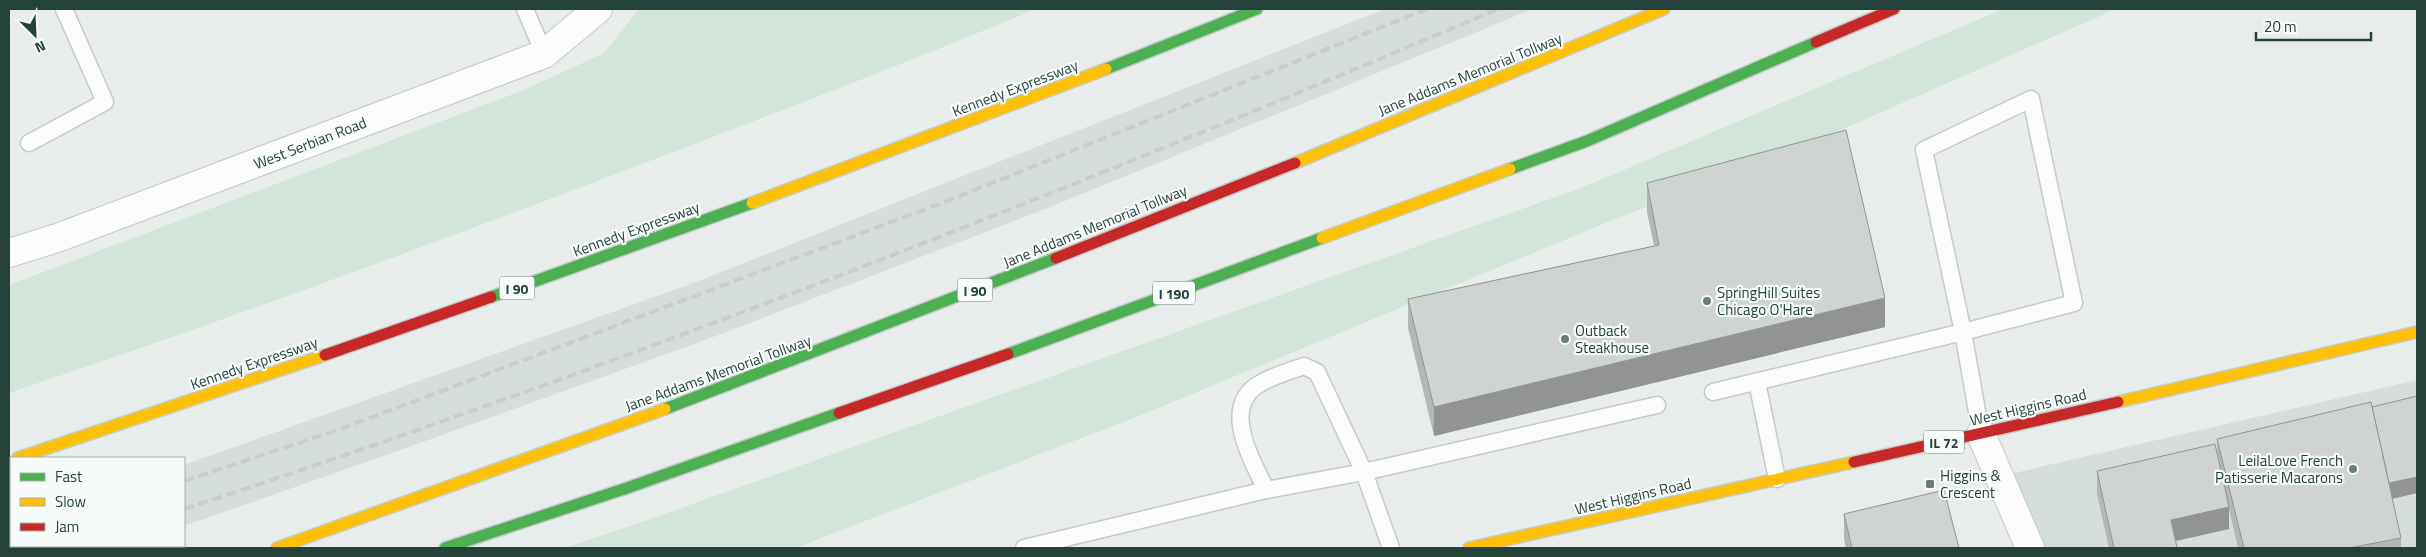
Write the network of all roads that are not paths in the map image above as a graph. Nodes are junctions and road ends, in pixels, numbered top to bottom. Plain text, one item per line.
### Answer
1 (64, 9) edge
2 (525, 9) edge
3 (598, 9) edge
4 (1257, 9) edge
5 (1664, 9) edge
6 (1894, 9) edge
7 (544, 54) junction
8 (29, 143) dead end
9 (9, 253) edge
10 (1963, 332) junction
11 (2417, 332) edge
12 (1757, 382) junction
13 (1713, 392) dead end
14 (1657, 405) dead end
15 (1981, 434) junction
16 (21, 457) edge
17 (1364, 472) junction
18 (1778, 479) junction
19 (1266, 490) junction
20 (277, 548) edge
21 (445, 548) edge
22 (1024, 548) edge
23 (1391, 548) edge
24 (1469, 548) edge
25 (2030, 548) edge

1 - 8 lane
2 - 7 lane
3 - 7 street, West Serbian Road
4 - 16 main road, Kennedy Expressway / I 90
5 - 20 main road, Jane Addams Memorial Tollway / I 90
6 - 21 main road, I 190
7 - 9 street, West Serbian Road
10 - 10 lane
10 - 12 lane
10 - 15 lane
11 - 15 main road, West Higgins Road / IL 72
12 - 13 lane
12 - 18 lane
14 - 17 lane
15 - 18 main road, West Higgins Road / IL 72
15 - 25 street
17 - 19 lane
17 - 19 lane
17 - 23 lane
18 - 24 main road, West Higgins Road / IL 72
19 - 22 lane

